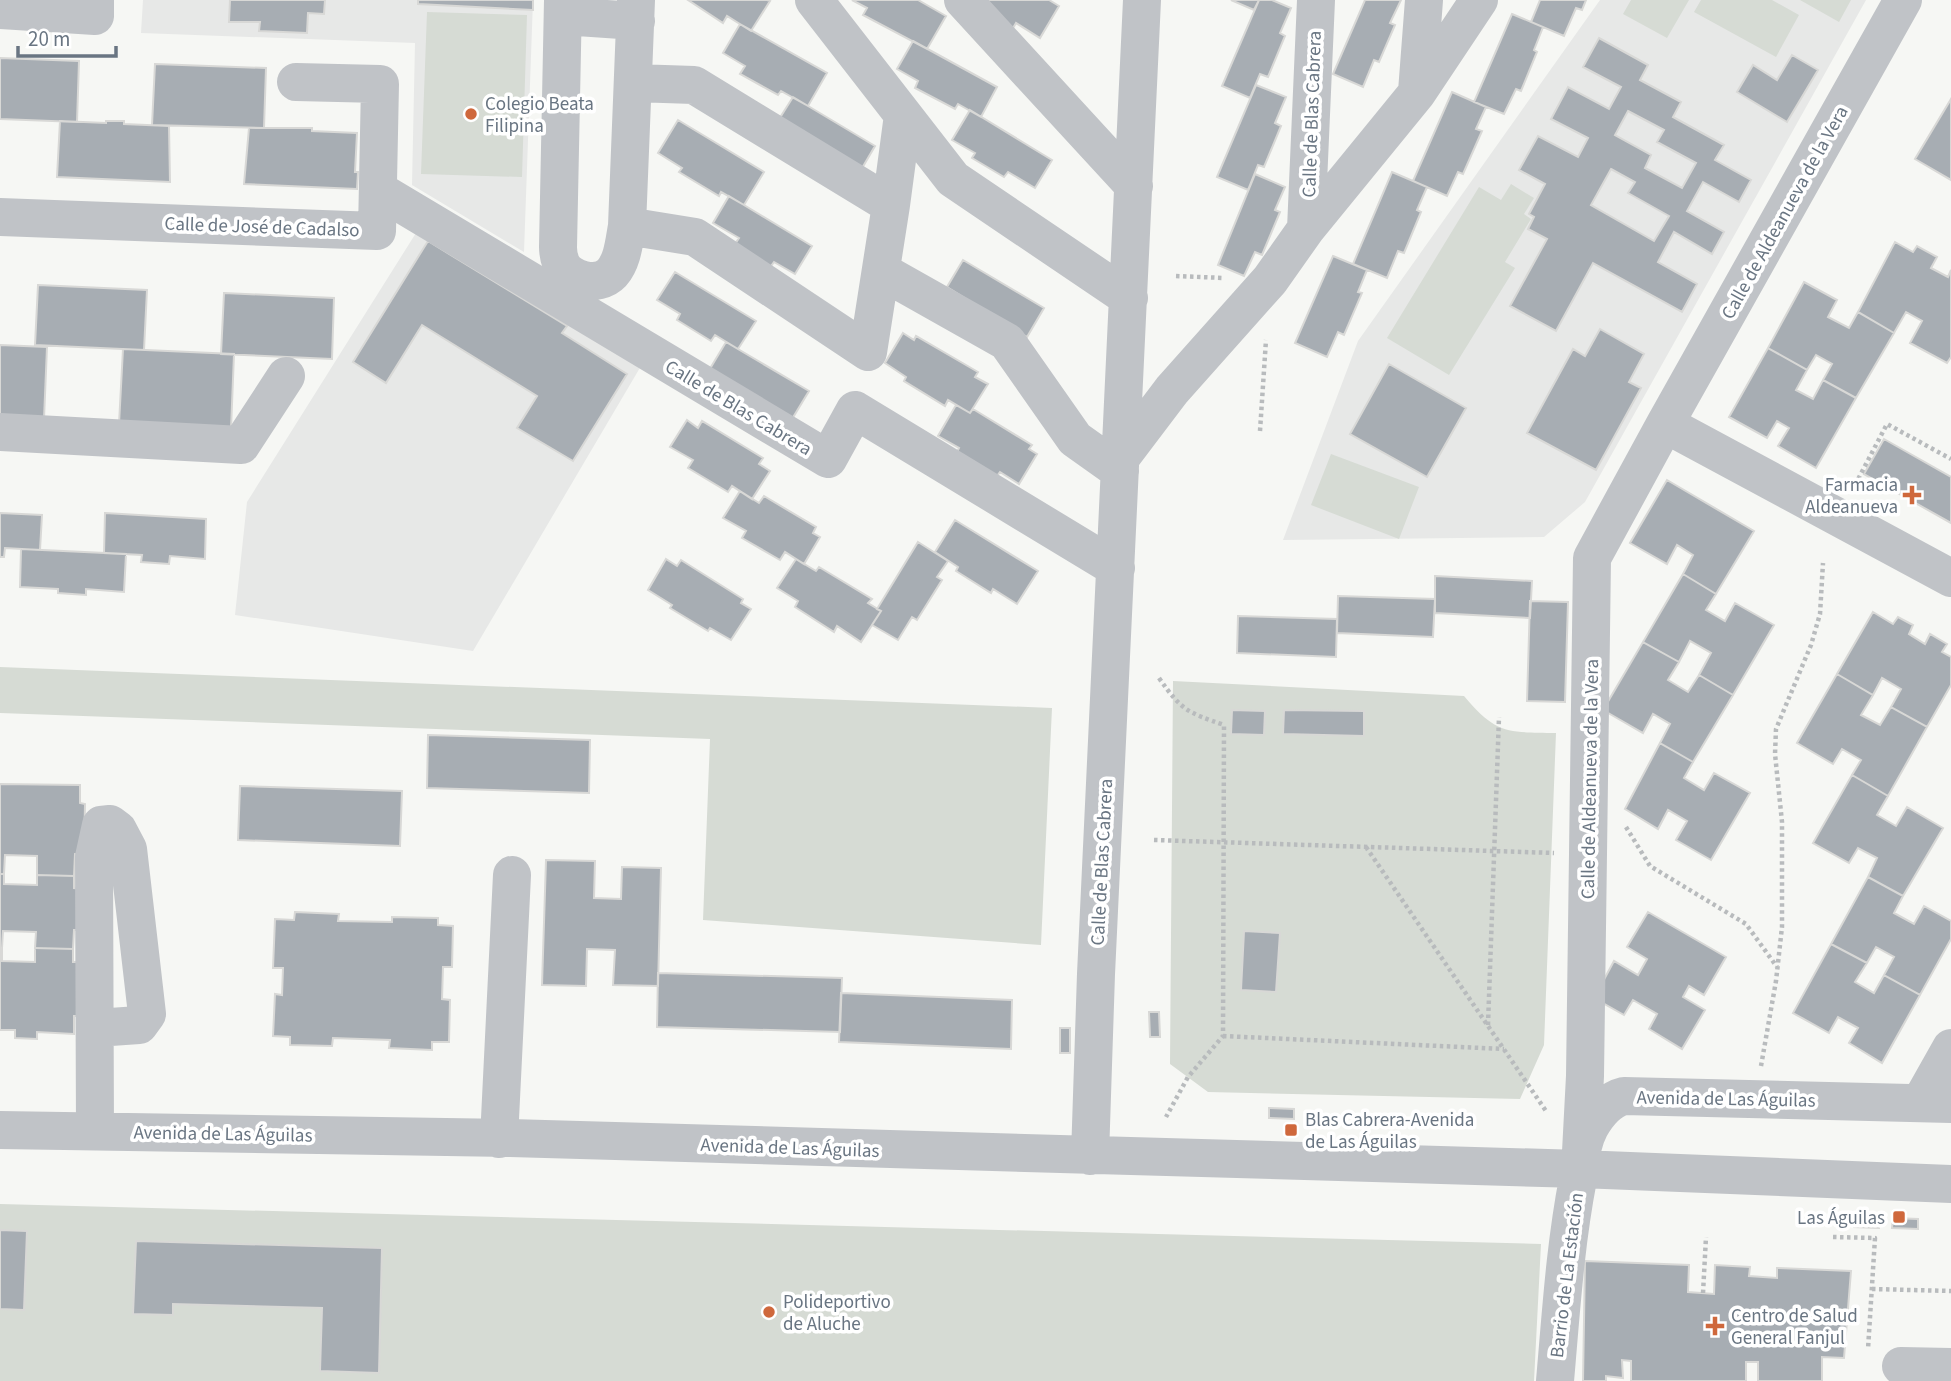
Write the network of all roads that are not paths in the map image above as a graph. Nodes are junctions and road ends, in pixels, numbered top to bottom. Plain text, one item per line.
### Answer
1 (96, 0) edge
2 (814, 0) edge
3 (963, 0) edge
4 (1316, 0) edge
5 (1423, 0) edge
6 (1479, 0) edge
7 (1903, 0) edge
8 (1135, 4) edge
9 (14, 7) edge
10 (563, 8) edge
11 (636, 10) edge
12 (296, 82) dead end
13 (634, 83) junction
14 (1417, 93) junction
15 (903, 115) junction
16 (1134, 186) junction
17 (378, 190) junction
18 (891, 205) junction
19 (0, 217) edge
20 (627, 226) junction
21 (1306, 229) junction
22 (881, 271) junction
23 (1129, 298) junction
24 (868, 352) junction
25 (286, 376) dead end
26 (855, 411) junction
27 (1665, 424) junction
28 (0, 432) edge
29 (1121, 463) junction
30 (1116, 568) junction
31 (1951, 578) edge
32 (512, 875) dead end
33 (96, 1028) dead end
34 (1951, 1048) edge
35 (1936, 1103) edge
36 (0, 1130) edge
37 (95, 1130) junction
38 (499, 1139) junction
39 (1090, 1156) junction
40 (1580, 1160) junction
41 (1951, 1184) edge
42 (1885, 1360) road end
43 (1951, 1367) edge
44 (1555, 1381) edge

1 - 9 street
2 - 15 street
3 - 16 street
4 - 21 street, Calle de Blas Cabrera
5 - 14 street
6 - 14 street, Calle de Blas Cabrera
7 - 27 street, Calle de Aldeanueva de la Vera
8 - 16 street, Calle de Blas Cabrera
10 - 11 street
10 - 20 street
11 - 13 street
12 - 17 street, Calle de José de Cadalso
13 - 18 street
13 - 20 street
14 - 21 street, Calle de Blas Cabrera
15 - 18 street
15 - 23 street
16 - 23 street, Calle de Blas Cabrera
17 - 19 street, Calle de José de Cadalso
17 - 26 street, Calle de Blas Cabrera
18 - 22 street
20 - 24 street
21 - 29 street, Calle de Blas Cabrera
22 - 24 street
22 - 29 street
23 - 29 street, Calle de Blas Cabrera
24 - 26 street
25 - 28 street
26 - 30 street
27 - 31 street
27 - 40 street, Calle de Aldeanueva de la Vera
29 - 30 street, Calle de Blas Cabrera
30 - 39 street, Calle de Blas Cabrera
32 - 38 street
33 - 37 street
34 - 35 street, Avenida de Las Águilas
35 - 40 street, Avenida de Las Águilas
36 - 37 street, Avenida de Las Águilas
37 - 38 street, Avenida de Las Águilas
38 - 39 street, Avenida de Las Águilas
39 - 40 street, Avenida de Las Águilas
40 - 41 street, Avenida de Las Águilas
40 - 44 street, Barrio de La Estación
42 - 43 street

